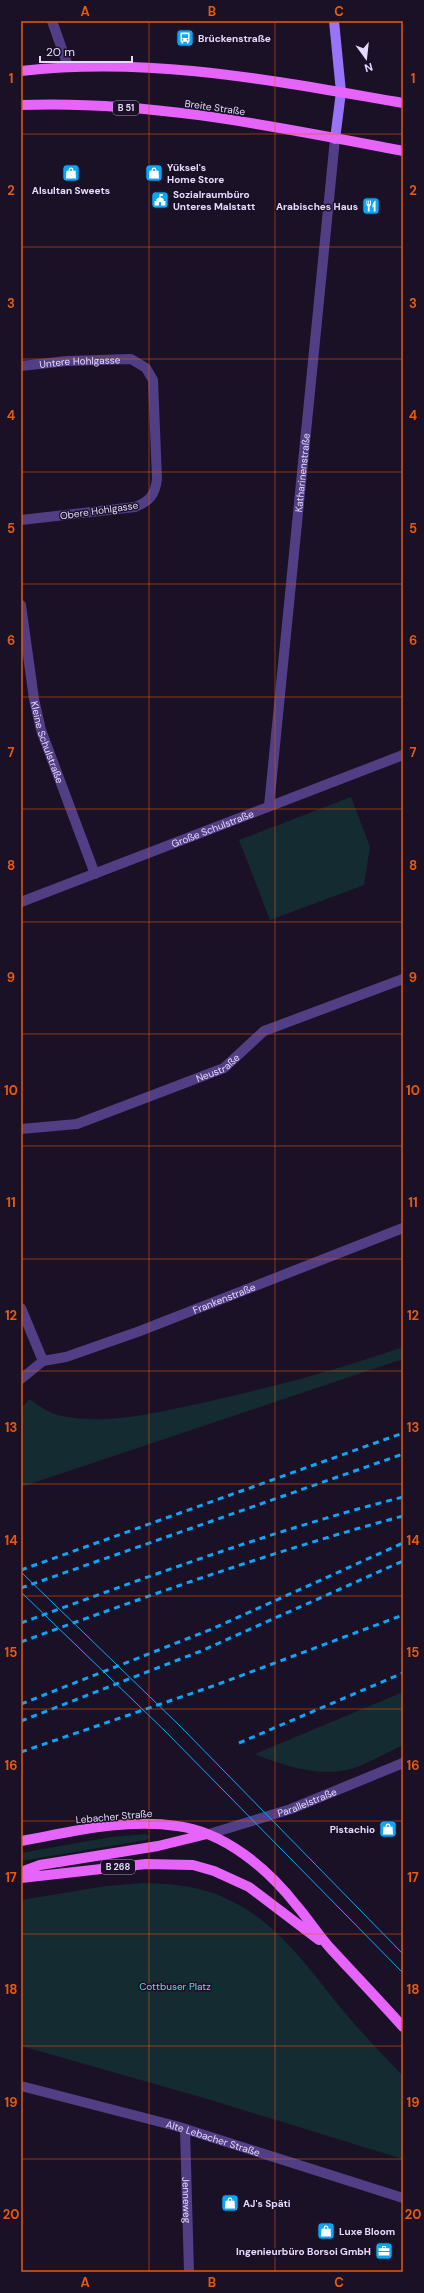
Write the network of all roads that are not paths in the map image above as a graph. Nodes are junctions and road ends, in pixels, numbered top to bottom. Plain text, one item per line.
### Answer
1 (52, 21) edge
2 (334, 21) edge
3 (68, 66) junction
4 (21, 71) edge
5 (341, 92) junction
6 (403, 103) edge
7 (21, 105) edge
8 (335, 139) junction
9 (403, 151) edge
10 (21, 366) edge
11 (153, 380) joint
12 (21, 520) edge
13 (21, 605) edge
14 (403, 755) edge
15 (269, 806) junction
16 (95, 874) junction
17 (21, 902) edge
18 (403, 979) edge
19 (21, 1129) edge
20 (403, 1228) edge
21 (21, 1308) edge
22 (43, 1361) junction
23 (21, 1379) edge
24 (403, 1763) edge
25 (209, 1834) junction
26 (21, 1841) edge
27 (21, 1872) edge
28 (21, 1878) edge
29 (330, 1948) junction
30 (403, 2027) edge
31 (21, 2086) edge
32 (185, 2129) junction
33 (403, 2198) edge
34 (188, 2272) edge

1 - 3 street
2 - 5 main road
3 - 4 main road
3 - 5 main road
5 - 6 main road
5 - 8 main road
7 - 8 main road, Breite Straße / B 51
8 - 9 main road, Breite Straße / B 51
8 - 15 street, Katharinenstraße
10 - 11 street, Untere Hohlgasse
11 - 12 street, Obere Hohlgasse
13 - 16 street, Kleine Schulstraße
14 - 15 street, Große Schulstraße
15 - 16 street, Große Schulstraße
16 - 17 street, Große Schulstraße
18 - 19 street, Neustraße
20 - 22 street, Frankenstraße
21 - 22 street
22 - 23 street
24 - 25 street, Parallelstraße
25 - 26 main road, Lebacher Straße / B 268
25 - 27 main road, B 268
25 - 29 main road, Lebacher Straße / B 268
28 - 29 main road, Lebacher Straße / B 268
29 - 30 main road, Lebacher Straße / B 268
31 - 32 street, Alte Lebacher Straße
32 - 33 street, Alte Lebacher Straße
32 - 34 street, Jenneweg

